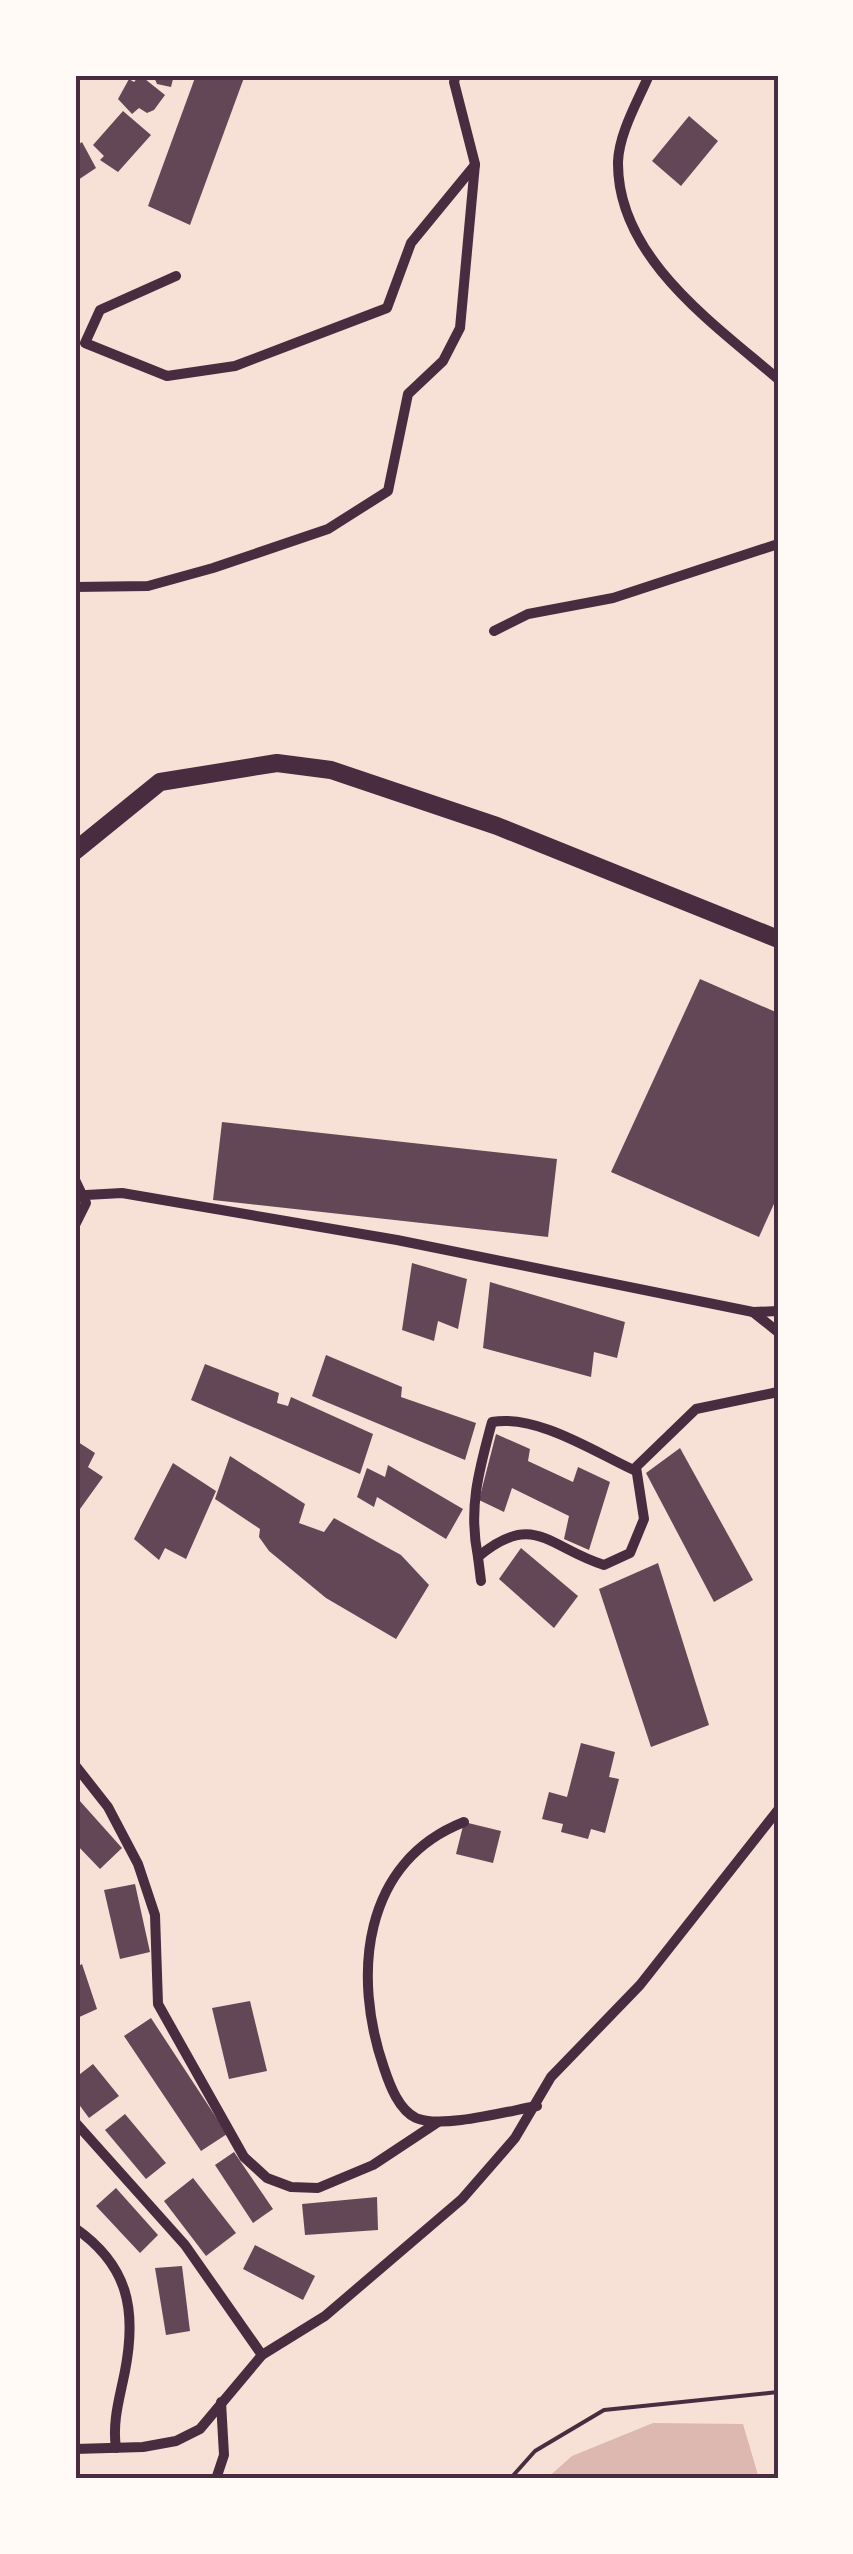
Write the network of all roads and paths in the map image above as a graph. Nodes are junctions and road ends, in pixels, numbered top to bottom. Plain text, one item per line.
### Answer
1 (456, 75) edge
2 (649, 75) edge
3 (475, 164) junction
4 (176, 276) dead end
5 (778, 379) edge
6 (778, 544) edge
7 (75, 587) edge
8 (494, 631) dead end
9 (75, 851) edge
10 (778, 940) edge
11 (75, 1180) edge
12 (86, 1195) junction
13 (75, 1225) edge
14 (778, 1310) edge
15 (752, 1312) junction
16 (778, 1332) edge
17 (778, 1392) edge
18 (636, 1471) junction
19 (478, 1557) junction
20 (480, 1581) dead end
21 (75, 1764) edge
22 (778, 1810) edge
23 (464, 1822) dead end
24 (537, 2106) junction
25 (75, 2122) edge
26 (438, 2122) junction
27 (75, 2228) edge
28 (262, 2355) junction
29 (778, 2392) edge
30 (221, 2402) junction
31 (116, 2448) junction
32 (75, 2449) edge
33 (216, 2479) edge
34 (510, 2479) edge

1 - 3 street
2 - 5 street
3 - 4 street
3 - 7 street
6 - 8 street
9 - 10 main road
11 - 12 street
12 - 13 street
12 - 15 street
14 - 15 street
15 - 16 street
17 - 18 street
18 - 19 street
18 - 19 street
19 - 20 street
21 - 26 street
22 - 24 street
23 - 26 street
24 - 26 street
24 - 28 street
25 - 28 street
27 - 31 street
28 - 30 street
29 - 34 path
30 - 31 street
30 - 33 street
31 - 32 street

